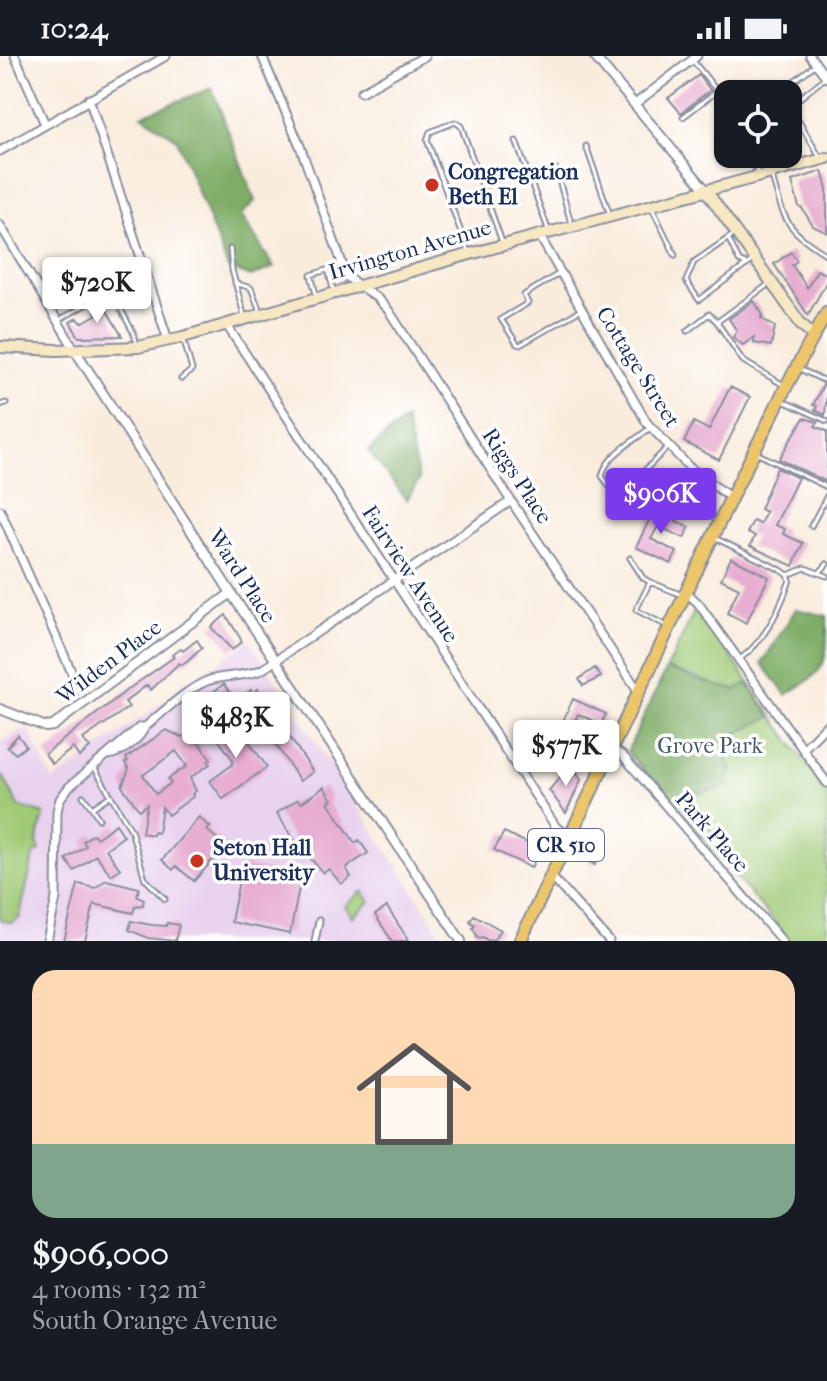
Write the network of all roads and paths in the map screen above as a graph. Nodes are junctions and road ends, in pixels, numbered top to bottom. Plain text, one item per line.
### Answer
1 (15, 56) edge
2 (166, 56) edge
3 (262, 56) edge
4 (425, 56) edge
5 (594, 56) edge
6 (810, 56) edge
7 (695, 58) edge
8 (816, 64) junction
9 (827, 77) edge
10 (795, 80) edge
11 (361, 92) dead end
12 (89, 99) junction
13 (635, 104) junction
14 (683, 117) dead end
15 (45, 124) junction
16 (516, 141) dead end
17 (586, 146) dead end
18 (0, 151) edge
19 (824, 159) edge
20 (762, 168) edge
21 (769, 168) edge
22 (556, 169) dead end
23 (769, 174) junction
24 (705, 189) junction
25 (651, 206) junction
26 (610, 216) junction
27 (0, 225) edge
28 (572, 227) junction
29 (544, 234) junction
30 (733, 235) junction
31 (504, 245) junction
32 (230, 249) dead end
33 (470, 254) junction
34 (675, 255) dead end
35 (827, 255) edge
36 (751, 262) junction
37 (342, 265) junction
38 (328, 269) junction
39 (560, 273) junction
40 (772, 282) junction
41 (235, 283) junction
42 (358, 287) junction
43 (334, 292) junction
44 (317, 297) junction
45 (87, 304) dead end
46 (118, 304) dead end
47 (581, 310) junction
48 (261, 314) junction
49 (246, 318) junction
50 (825, 320) edge
51 (57, 321) junction
52 (717, 322) junction
53 (226, 324) junction
54 (687, 331) dead end
55 (814, 336) junction
56 (183, 337) junction
57 (168, 340) junction
58 (0, 347) edge
59 (138, 347) junction
60 (75, 350) junction
61 (797, 367) junction
62 (181, 379) dead end
63 (827, 382) edge
64 (786, 387) junction
65 (780, 399) junction
66 (6, 403) dead end
67 (0, 405) edge
68 (827, 421) edge
69 (651, 427) junction
70 (668, 447) junction
71 (754, 452) junction
72 (827, 487) edge
73 (827, 496) edge
74 (731, 498) junction
75 (511, 501) junction
76 (0, 510) edge
77 (811, 526) dead end
78 (713, 538) junction
79 (630, 558) dead end
80 (827, 564) edge
81 (820, 572) junction
82 (788, 575) junction
83 (827, 576) edge
84 (392, 581) junction
85 (650, 582) junction
86 (231, 593) junction
87 (686, 595) junction
88 (670, 628) junction
89 (275, 660) junction
90 (738, 661) junction
91 (79, 689) dead end
92 (639, 692) junction
93 (0, 709) edge
94 (827, 725) edge
95 (612, 749) junction
96 (803, 749) junction
97 (94, 767) junction
98 (827, 783) edge
99 (111, 795) junction
100 (83, 796) dead end
101 (92, 808) junction
102 (99, 819) dead end
103 (570, 837) junction
104 (551, 876) junction
105 (165, 899) dead end
106 (319, 921) dead end
107 (47, 941) edge
108 (315, 941) edge
109 (461, 941) edge
110 (520, 941) edge
111 (609, 941) edge
112 (782, 941) edge

1 - 15 street
2 - 12 street
3 - 37 street, Riggs Place
4 - 11 street
5 - 13 street
6 - 8 street
7 - 13 street
7 - 14 lane
8 - 9 street
8 - 10 lane
9 - 19 lane
12 - 15 street
12 - 57 street
13 - 24 street
15 - 18 street
16 - 29 lane
17 - 26 lane
19 - 23 main road, Irvington Avenue
20 - 23 lane
21 - 23 lane
22 - 28 lane
23 - 24 main road, Irvington Avenue
23 - 35 lane
24 - 25 main road, Irvington Avenue
24 - 30 main road
25 - 26 main road, Irvington Avenue
25 - 34 lane
26 - 28 main road, Irvington Avenue
27 - 51 street, Ward Place
28 - 29 main road, Irvington Avenue
29 - 31 main road, Irvington Avenue
29 - 39 street, Cottage Street
30 - 36 main road
30 - 36 lane
31 - 33 main road, Irvington Avenue
31 - 33 lane
32 - 41 lane
33 - 42 main road, Irvington Avenue
36 - 40 main road
37 - 38 lane
37 - 42 street, Riggs Place
38 - 43 lane
38 - 44 lane
39 - 47 street, Cottage Street
39 - 47 lane
40 - 52 lane
40 - 55 main road
41 - 48 lane
41 - 49 lane
42 - 43 main road, Irvington Avenue
42 - 75 street, Riggs Place
43 - 44 main road, Irvington Avenue
44 - 48 main road, Irvington Avenue
45 - 51 lane
46 - 59 lane
47 - 69 street, Cottage Street
48 - 49 main road, Irvington Avenue
49 - 53 main road, Irvington Avenue
50 - 55 main road, CR 510
51 - 60 street, Ward Place
52 - 54 lane
52 - 64 lane
53 - 56 main road, Irvington Avenue
53 - 84 street, Fairview Avenue
55 - 61 main road, CR 510
56 - 57 main road, Irvington Avenue
56 - 62 lane
57 - 59 main road, Irvington Avenue
58 - 60 main road, Irvington Avenue
59 - 60 main road, Irvington Avenue
60 - 86 street, Ward Place
61 - 63 lane
61 - 64 main road, CR 510
64 - 65 main road, CR 510
65 - 68 lane
65 - 71 main road, CR 510
66 - 67 lane
69 - 70 street, Cottage Street
69 - 70 lane
70 - 74 street, Cottage Street
71 - 72 lane
71 - 74 main road, CR 510
73 - 77 lane
74 - 78 main road, CR 510
75 - 84 street
75 - 92 street, Riggs Place
76 - 91 street
78 - 82 lane
78 - 87 main road, CR 510
79 - 85 lane
80 - 81 lane
81 - 82 lane
81 - 83 lane
82 - 90 lane
84 - 89 street
84 - 103 street, Fairview Avenue
85 - 87 lane
85 - 88 lane
86 - 89 street, Ward Place
86 - 93 street, Wilden Place
87 - 88 main road, CR 510
87 - 90 street
88 - 92 main road, CR 510
89 - 97 street
89 - 109 street, Ward Place
90 - 96 street
92 - 95 main road, CR 510
94 - 96 street
95 - 103 main road, CR 510
95 - 112 street, Park Place
96 - 98 street
97 - 99 lane
97 - 107 street
99 - 101 lane
99 - 105 lane
100 - 101 lane
101 - 102 lane
103 - 104 main road, CR 510
104 - 110 main road, CR 510
104 - 111 street
106 - 108 street

